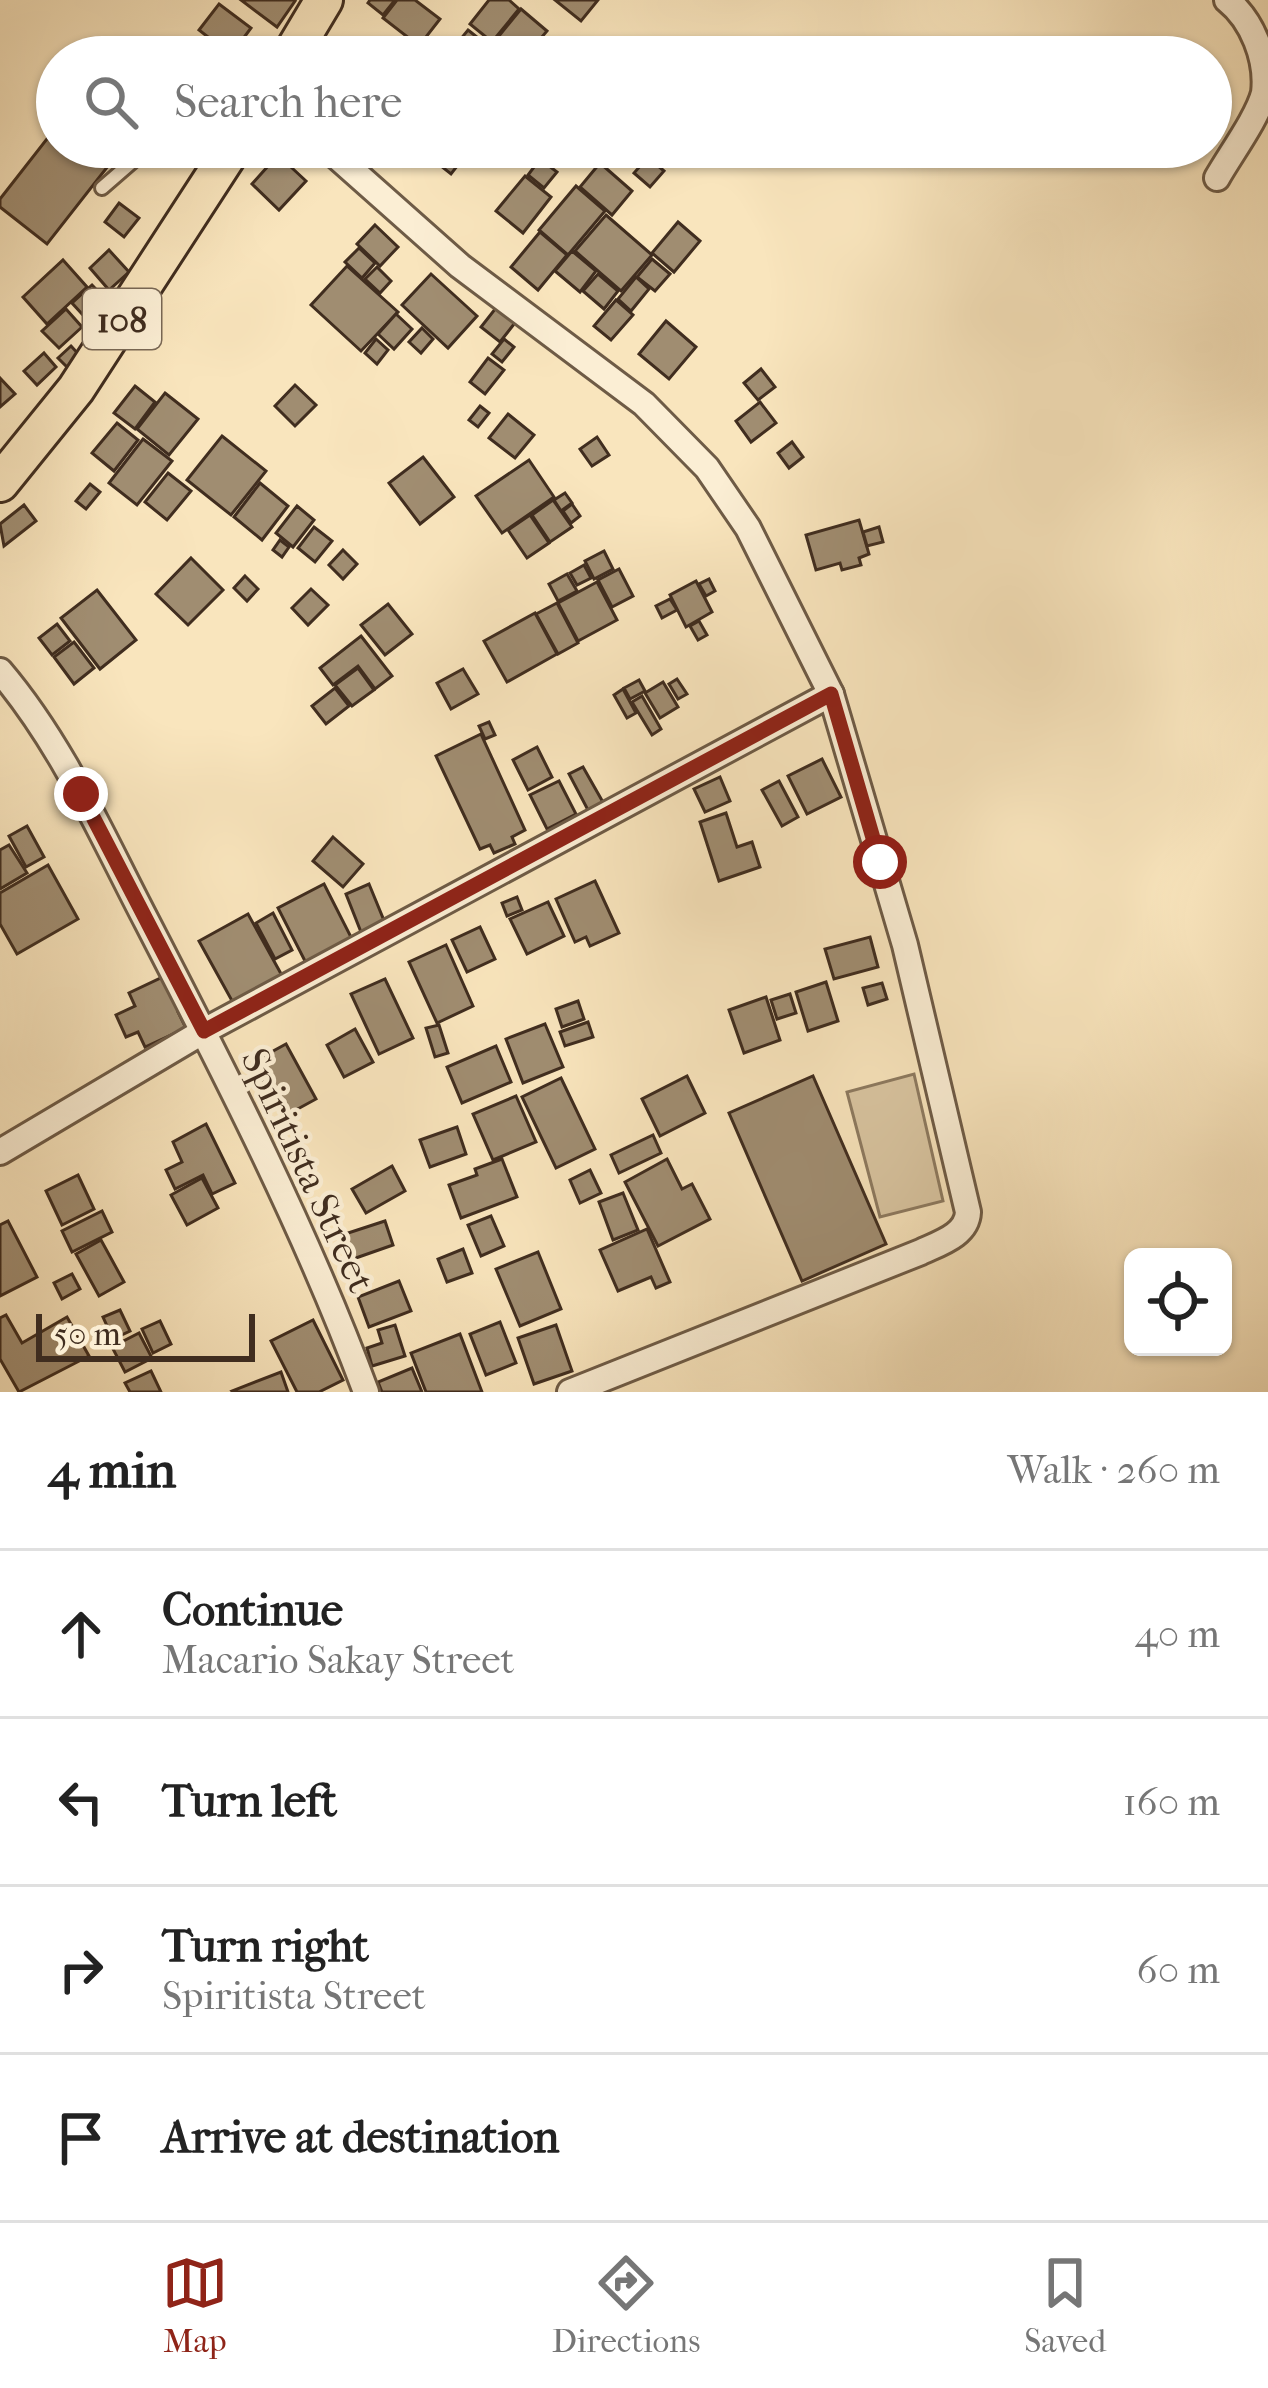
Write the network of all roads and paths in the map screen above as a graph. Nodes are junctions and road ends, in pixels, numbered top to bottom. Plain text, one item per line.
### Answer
1 (324, 0) edge
2 (1227, 0) edge
3 (303, 36) edge
4 (1232, 151) edge
5 (125, 168) edge
6 (220, 168) edge
7 (350, 168) edge
8 (1223, 168) edge
9 (1217, 178) dead end
10 (102, 188) dead end
11 (0, 483) edge
12 (0, 671) edge
13 (831, 694) junction
14 (204, 1031) junction
15 (0, 1152) edge
16 (366, 1392) edge
17 (570, 1392) edge

1 - 3 main road
2 - 4 street
5 - 10 lane
6 - 11 main road, 108
7 - 13 street
8 - 9 street
12 - 14 street, Spiritista Street
13 - 14 street
13 - 17 street
14 - 15 street
14 - 16 street, Spiritista Street

